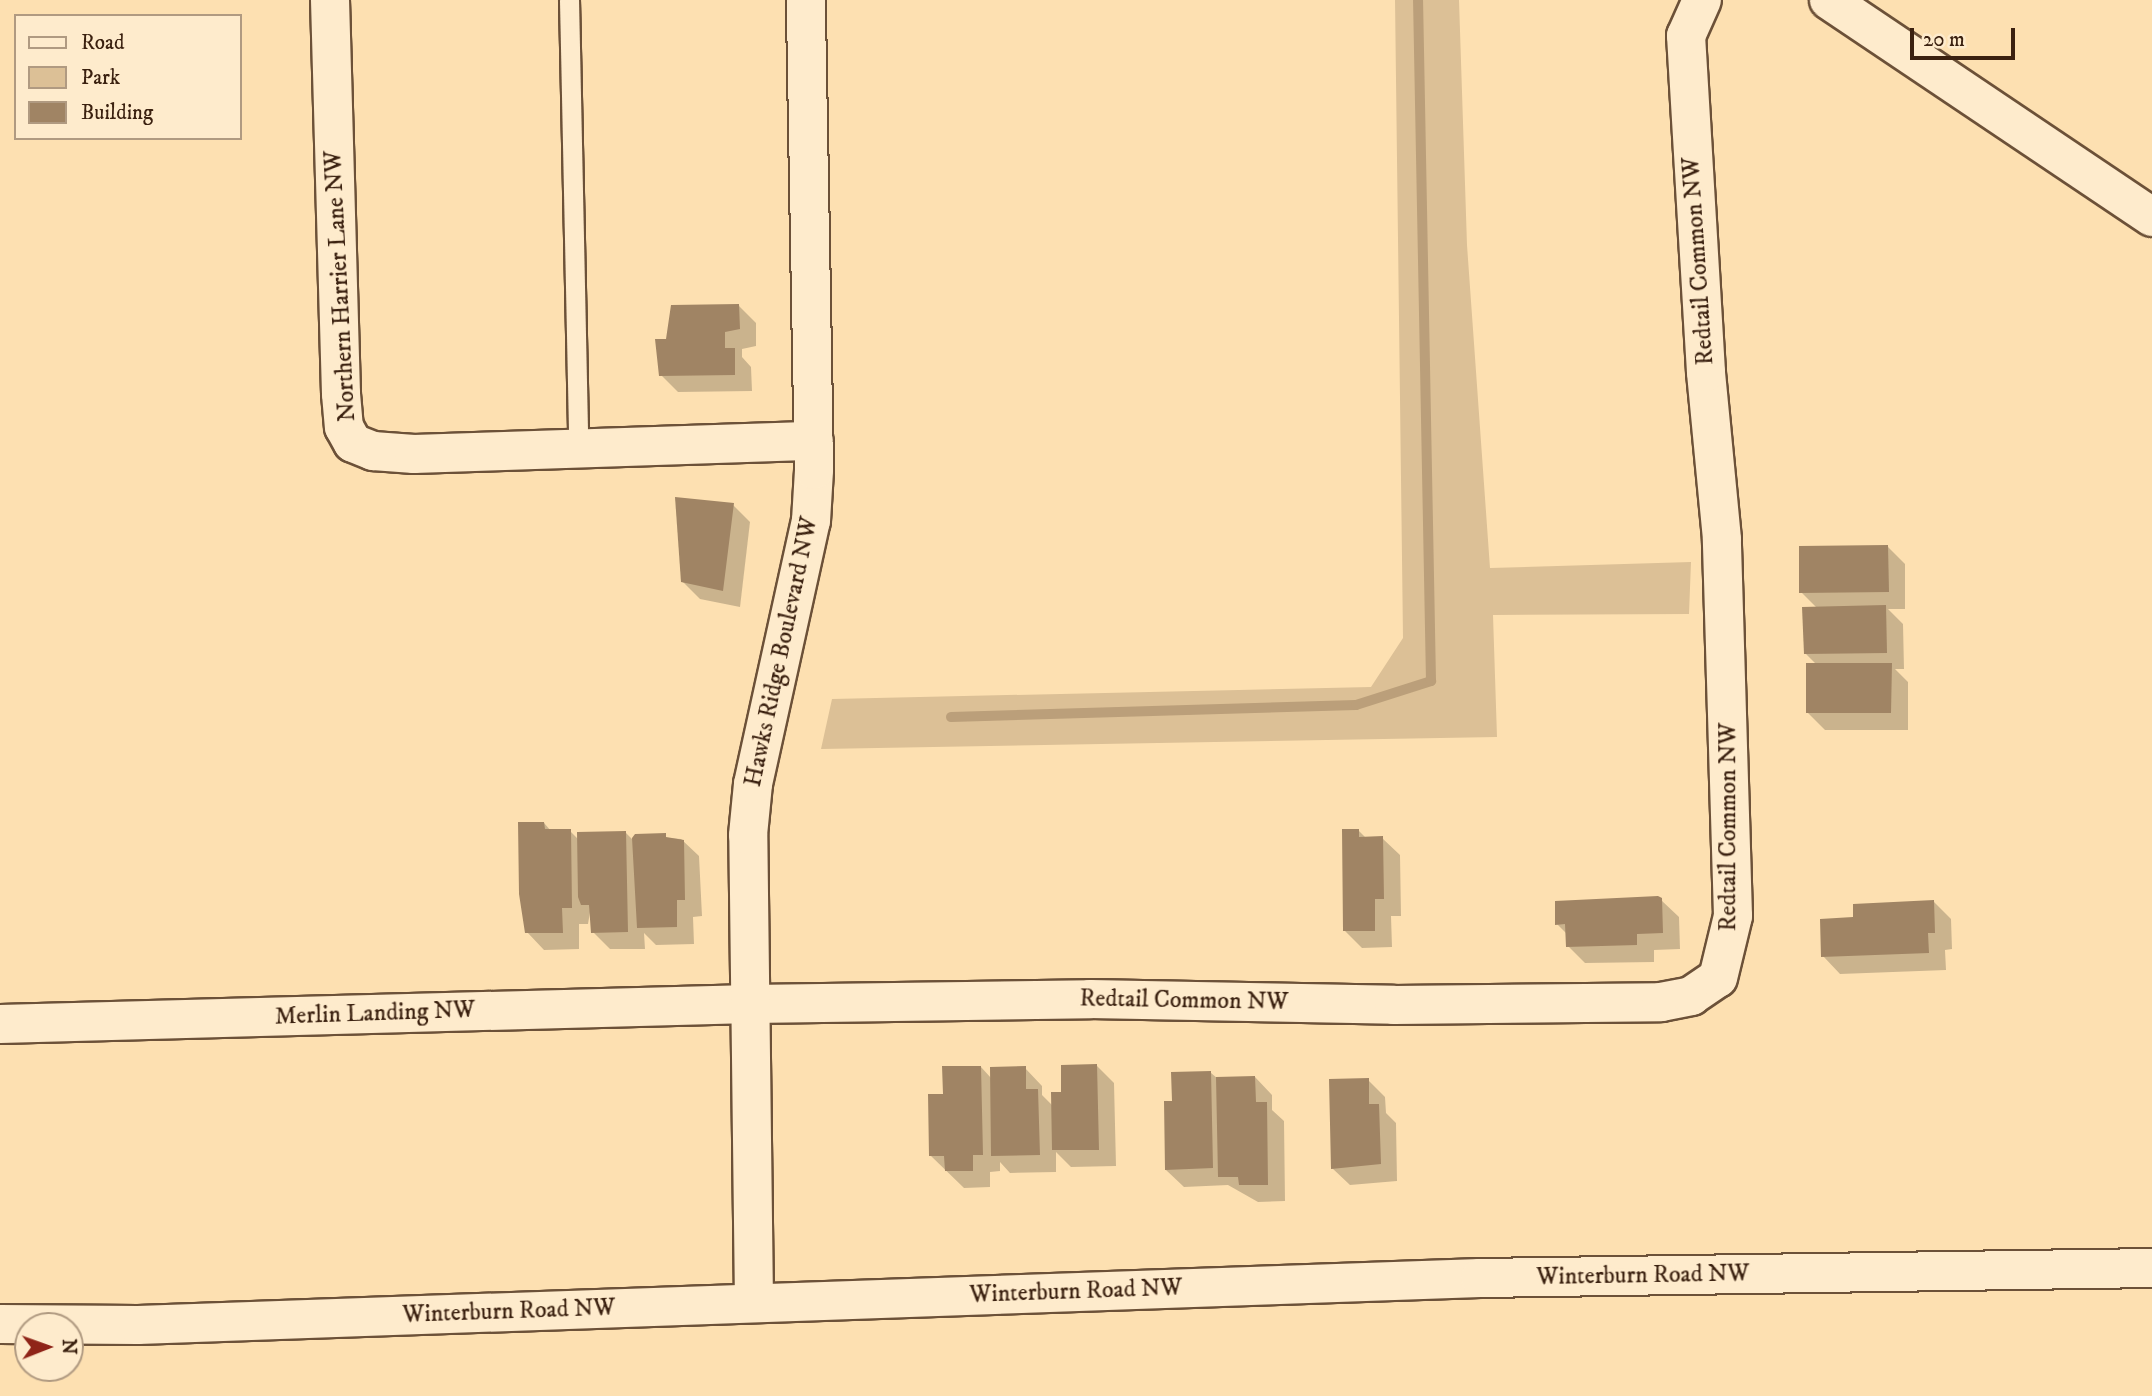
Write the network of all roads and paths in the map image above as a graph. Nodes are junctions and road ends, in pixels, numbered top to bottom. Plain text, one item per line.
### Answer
1 (330, 0) edge
2 (569, 0) edge
3 (806, 0) edge
4 (1702, 0) edge
5 (1829, 0) edge
6 (2152, 217) edge
7 (814, 441) junction
8 (578, 446) junction
9 (751, 1003) junction
10 (0, 1024) edge
11 (2152, 1268) edge
12 (754, 1303) junction
13 (0, 1324) edge

1 - 8 street, Northern Harrier Lane NW
2 - 8 lane
3 - 7 street, Hawks Ridge Boulevard NW
4 - 9 street, Redtail Common NW
5 - 6 street
7 - 8 street, Northern Harrier Lane NW
7 - 9 street, Hawks Ridge Boulevard NW
9 - 10 street, Merlin Landing NW
9 - 12 street, Hawks Ridge Boulevard NW
11 - 12 street, Winterburn Road NW
12 - 13 street, Winterburn Road NW

